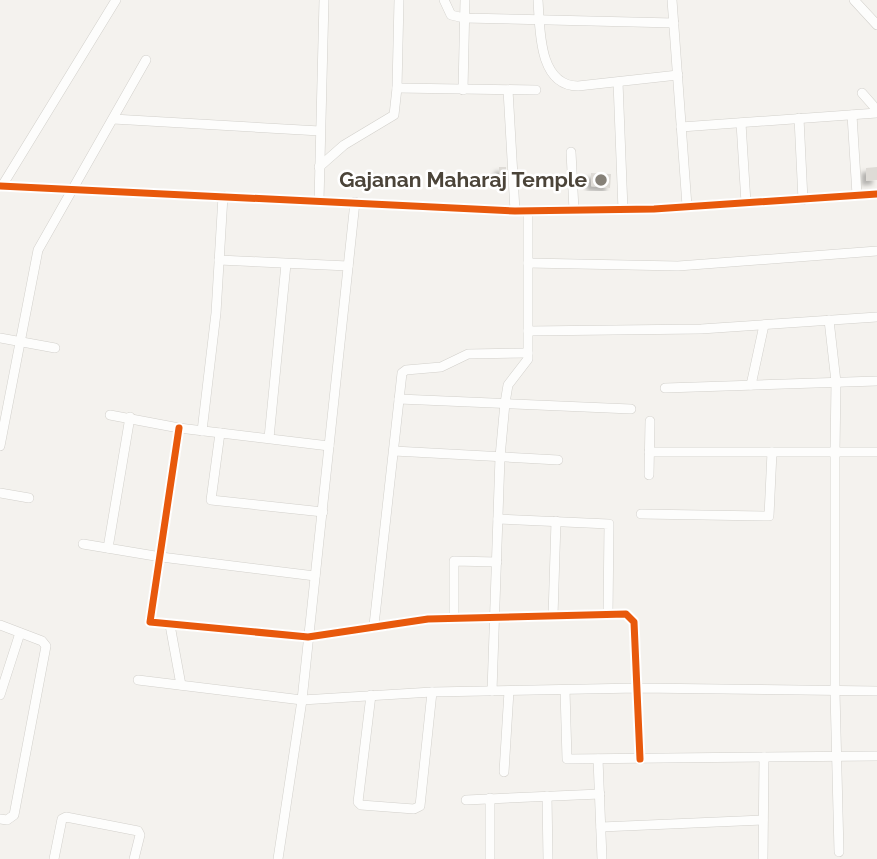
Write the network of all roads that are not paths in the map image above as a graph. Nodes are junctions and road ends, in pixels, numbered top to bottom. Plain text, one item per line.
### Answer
1 (116, 0) edge
2 (324, 0) edge
3 (399, 0) edge
4 (444, 0) edge
5 (465, 0) edge
6 (538, 0) edge
7 (672, 0) edge
8 (854, 0) edge
9 (464, 18) junction
10 (539, 18) junction
11 (674, 23) junction
12 (877, 24) edge
13 (146, 60) dead end
14 (678, 75) junction
15 (618, 82) junction
16 (397, 88) junction
17 (463, 90) junction
18 (508, 90) junction
19 (536, 90) dead end
20 (862, 93) dead end
21 (877, 111) edge
22 (852, 115) junction
23 (113, 118) junction
24 (799, 118) junction
25 (741, 122) junction
26 (681, 127) junction
27 (320, 131) junction
28 (570, 152) dead end
29 (319, 167) junction
30 (1, 186) edge
31 (72, 189) junction
32 (877, 194) edge
33 (857, 195) junction
34 (223, 196) junction
35 (803, 200) junction
36 (319, 201) junction
37 (355, 202) junction
38 (746, 203) junction
39 (687, 206) junction
40 (574, 210) junction
41 (623, 210) junction
42 (515, 211) junction
43 (528, 211) junction
44 (877, 251) edge
45 (219, 260) junction
46 (528, 263) junction
47 (286, 264) junction
48 (348, 266) junction
49 (877, 317) edge
50 (829, 320) junction
51 (764, 325) junction
52 (528, 331) junction
53 (0, 338) edge
54 (20, 341) junction
55 (55, 348) dead end
56 (528, 353) junction
57 (877, 380) edge
58 (835, 383) junction
59 (751, 385) junction
60 (664, 388) dead end
61 (399, 400) junction
62 (505, 403) junction
63 (631, 409) dead end
64 (110, 415) dead end
65 (130, 417) junction
66 (650, 421) dead end
67 (179, 428) junction
68 (202, 431) junction
69 (220, 433) junction
70 (269, 438) junction
71 (0, 446) edge
72 (329, 446) junction
73 (394, 451) junction
74 (649, 452) junction
75 (772, 452) junction
76 (835, 452) junction
77 (877, 452) edge
78 (500, 457) junction
79 (558, 460) dead end
80 (649, 475) dead end
81 (0, 492) edge
82 (29, 498) dead end
83 (323, 512) junction
84 (641, 514) dead end
85 (498, 519) junction
86 (555, 521) junction
87 (83, 544) dead end
88 (108, 548) junction
89 (161, 557) junction
90 (497, 562) junction
91 (315, 576) junction
92 (553, 615) junction
93 (608, 615) junction
94 (495, 618) junction
95 (454, 619) junction
96 (0, 625) edge
97 (170, 625) junction
98 (374, 625) junction
99 (20, 633) junction
100 (308, 637) junction
101 (138, 680) dead end
102 (181, 685) junction
103 (638, 688) junction
104 (565, 690) junction
105 (492, 691) junction
106 (509, 691) junction
107 (877, 691) edge
108 (432, 692) junction
109 (835, 692) junction
110 (0, 695) edge
111 (371, 695) junction
112 (302, 700) junction
113 (838, 756) junction
114 (877, 756) edge
115 (764, 757) junction
116 (598, 759) junction
117 (640, 759) junction
118 (504, 772) dead end
119 (600, 794) junction
120 (547, 796) junction
121 (490, 798) junction
122 (466, 800) dead end
123 (0, 819) edge
124 (763, 820) junction
125 (601, 827) junction
126 (839, 852) dead end
127 (54, 859) edge
128 (134, 859) edge
129 (278, 859) edge
130 (490, 859) edge
131 (548, 859) edge
132 (602, 859) edge
133 (762, 859) edge

1 - 30 street
2 - 27 street
3 - 16 street
4 - 9 street
5 - 9 street
6 - 10 street
7 - 11 street
8 - 12 street
9 - 10 street
9 - 17 street
10 - 11 street
10 - 15 street
11 - 14 street
13 - 23 street
14 - 15 street
14 - 26 street
15 - 41 street
16 - 17 street
16 - 29 street
17 - 18 street
18 - 19 street
18 - 42 street
20 - 21 street
21 - 22 street
22 - 24 street
22 - 33 street
23 - 27 street
23 - 31 street
24 - 25 street
24 - 35 street
25 - 26 street
25 - 38 street
26 - 39 street
27 - 29 street
28 - 40 street
29 - 36 street
30 - 31 street
31 - 34 street
31 - 54 street
32 - 33 street
33 - 35 street
34 - 36 street
34 - 45 street
35 - 38 street
36 - 37 street
37 - 42 street
37 - 48 street
38 - 39 street
39 - 41 street
40 - 41 street
40 - 43 street
42 - 43 street
43 - 46 street
44 - 46 street
45 - 47 street
45 - 68 street
46 - 52 street
47 - 48 street
47 - 70 street
48 - 72 street
49 - 50 street
50 - 51 street
50 - 58 street
51 - 52 street
51 - 59 street
52 - 56 street
53 - 54 street
54 - 55 street
54 - 71 street
56 - 61 street
56 - 62 street
57 - 58 street
58 - 59 street
58 - 76 street
59 - 60 street
61 - 62 street
61 - 73 street
62 - 63 street
62 - 78 street
64 - 65 street
65 - 67 street
65 - 88 street
66 - 74 street
67 - 68 street
67 - 89 street
68 - 69 street
69 - 70 street
69 - 83 street
70 - 72 street
72 - 83 street
73 - 78 street
73 - 98 street
74 - 75 street
74 - 80 street
75 - 76 street
75 - 84 street
76 - 77 street
76 - 109 street
78 - 79 street
78 - 85 street
81 - 82 street
83 - 91 street
85 - 86 street
85 - 90 street
86 - 92 street
86 - 93 street
87 - 88 street
88 - 89 street
89 - 91 street
89 - 97 street
90 - 94 street
90 - 95 street
91 - 100 street
92 - 93 street
92 - 94 street
93 - 103 street
94 - 95 street
94 - 105 street
95 - 98 street
96 - 99 street
97 - 100 street
97 - 102 street
98 - 100 street
99 - 110 street
99 - 123 street
100 - 112 street
101 - 102 street
102 - 112 street
103 - 104 street
103 - 109 street
103 - 117 street
104 - 106 street
104 - 116 street
105 - 106 street
105 - 108 street
106 - 118 street
107 - 109 street
108 - 111 street
108 - 111 street
109 - 113 street
111 - 112 street
112 - 129 street
113 - 114 street
113 - 115 street
113 - 126 street
115 - 117 street
115 - 124 street
116 - 117 street
116 - 119 street
119 - 120 street
119 - 125 street
120 - 121 street
120 - 131 street
121 - 122 street
121 - 130 street
124 - 125 street
124 - 133 street
125 - 132 street
127 - 128 street

